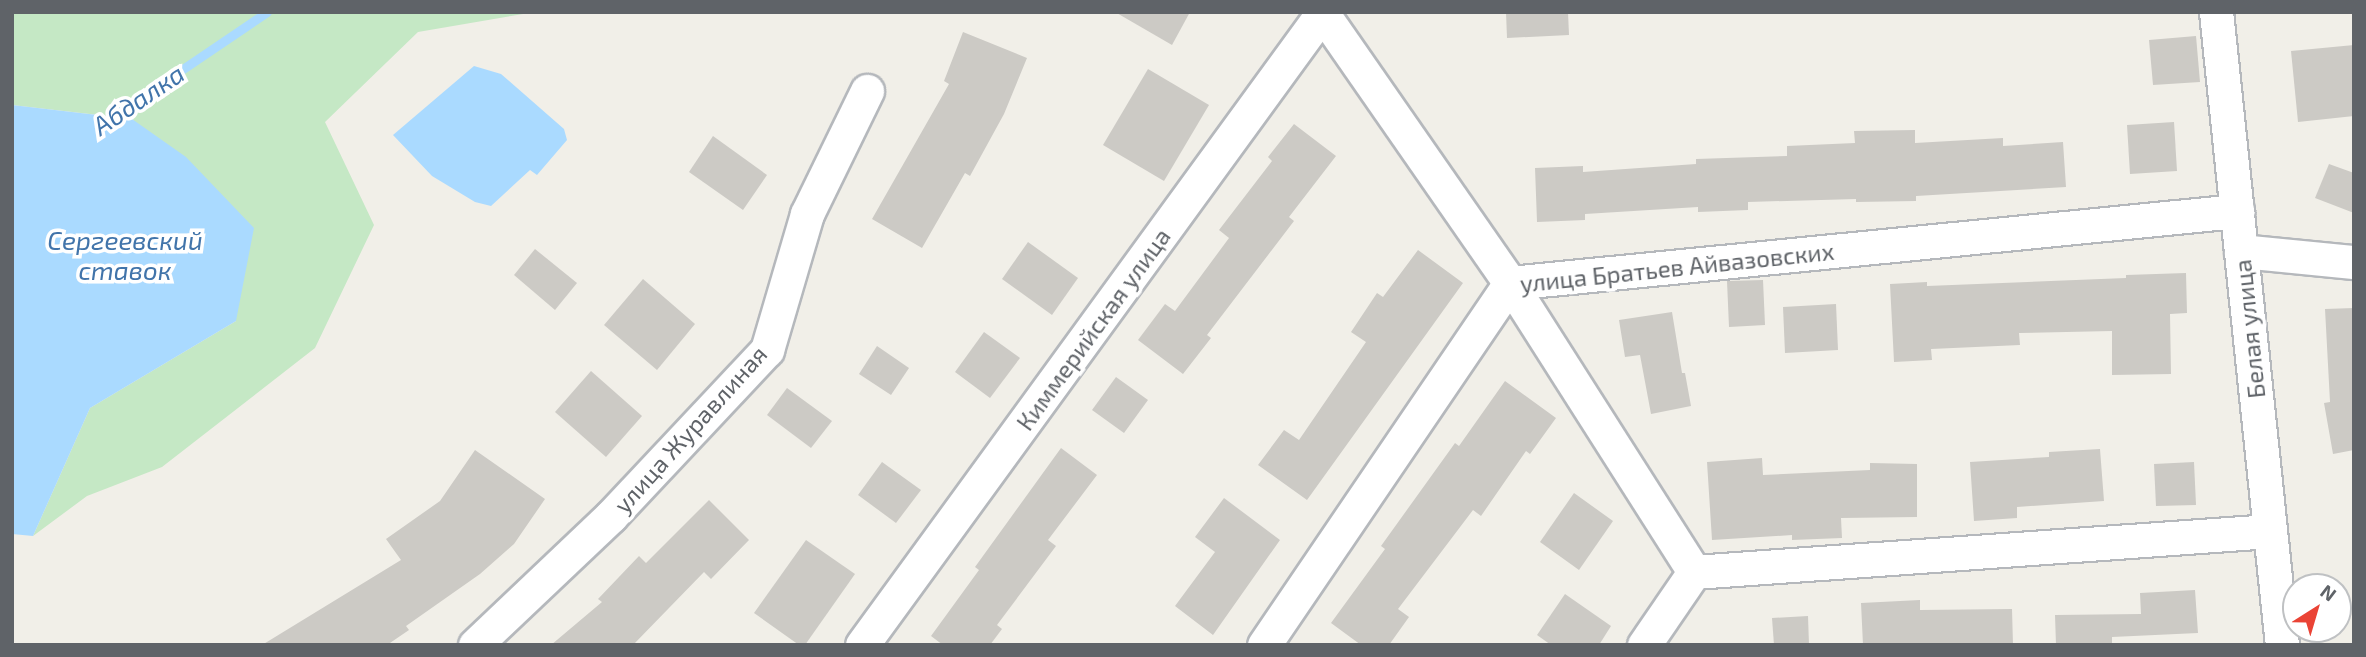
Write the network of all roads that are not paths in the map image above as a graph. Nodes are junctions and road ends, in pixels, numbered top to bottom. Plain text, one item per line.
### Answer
1 (2216, 12) edge
2 (1323, 13) edge
3 (867, 91) dead end
4 (2237, 211) junction
5 (2241, 251) junction
6 (2354, 262) edge
7 (1510, 283) junction
8 (2270, 531) junction
9 (1695, 572) junction
10 (475, 645) edge
11 (862, 645) edge
12 (1264, 645) edge
13 (1644, 645) edge
14 (2282, 645) edge

1 - 4 street, Белая улица
2 - 7 street
2 - 11 street, Киммерийская улица
3 - 10 street, улица Журавлиная
4 - 5 street, Белая улица
4 - 7 street, улица Братьев Айвазовских
5 - 6 street
5 - 8 street, Белая улица
7 - 9 street
7 - 12 street, улица Братьев Айвазовских
8 - 9 street
8 - 14 street, Белая улица
9 - 13 street

